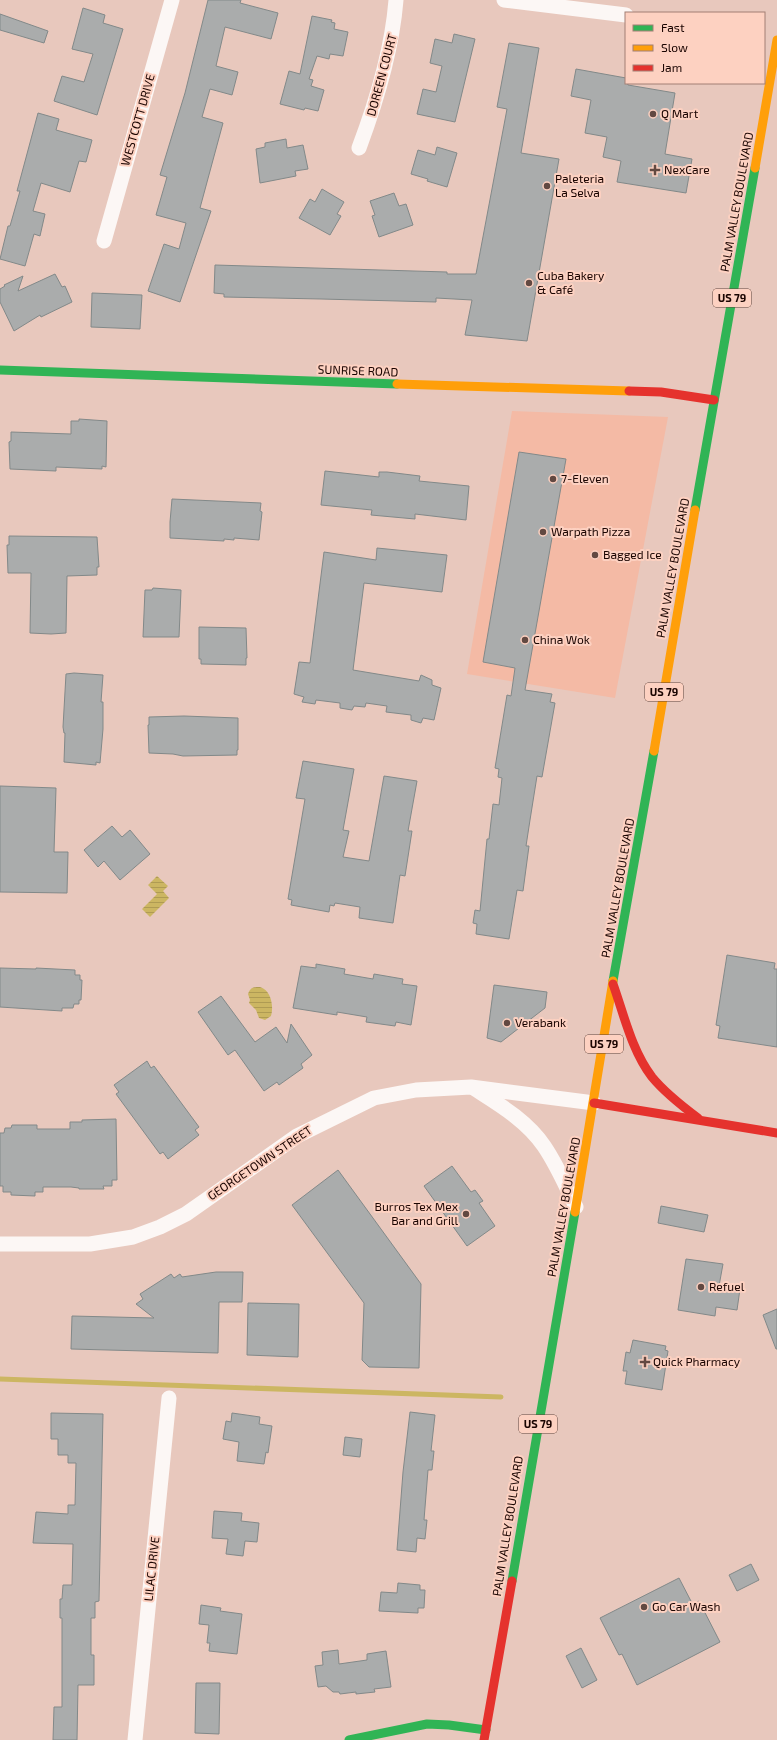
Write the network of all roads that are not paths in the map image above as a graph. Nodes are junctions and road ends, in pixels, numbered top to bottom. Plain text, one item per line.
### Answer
1 (172, 0) edge
2 (396, 0) edge
3 (504, 0) edge
4 (625, 15) edge
5 (765, 37) edge
6 (777, 40) edge
7 (359, 148) dead end
8 (104, 241) dead end
9 (0, 370) edge
10 (714, 400) junction
11 (613, 984) junction
12 (471, 1087) junction
13 (594, 1103) junction
14 (700, 1120) junction
15 (777, 1133) edge
16 (576, 1206) junction
17 (0, 1244) edge
18 (169, 1398) dead end
19 (486, 1730) junction
20 (134, 1740) edge
21 (349, 1740) edge
22 (484, 1740) edge

1 - 8 street, WESTCOTT DRIVE
2 - 7 street, DOREEN COURT
3 - 4 street
5 - 6 street
6 - 10 main road, PALM VALLEY BOULEVARD / US 79
9 - 10 main road, SUNRISE ROAD
10 - 11 main road, PALM VALLEY BOULEVARD / US 79
11 - 13 main road, PALM VALLEY BOULEVARD / US 79
11 - 14 main road
12 - 13 street, GEORGETOWN STREET
12 - 16 street
12 - 17 street, GEORGETOWN STREET
13 - 14 main road
13 - 16 main road, PALM VALLEY BOULEVARD / US 79
14 - 15 main road
16 - 19 main road, PALM VALLEY BOULEVARD / US 79
18 - 20 street, LILAC DRIVE
19 - 21 main road
19 - 22 main road, PALM VALLEY BOULEVARD / US 79

